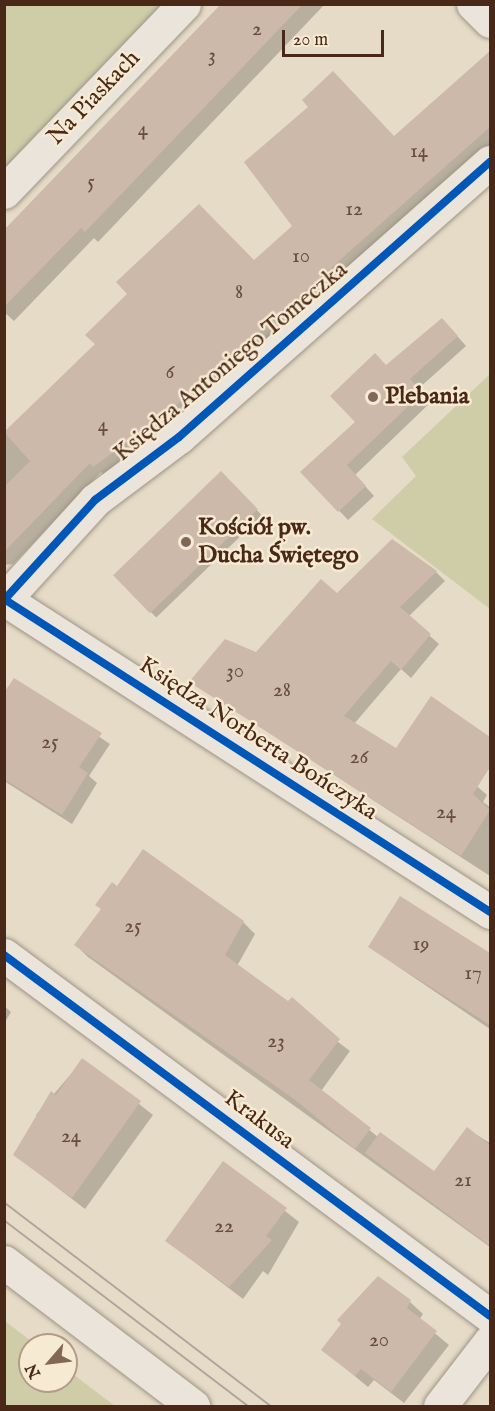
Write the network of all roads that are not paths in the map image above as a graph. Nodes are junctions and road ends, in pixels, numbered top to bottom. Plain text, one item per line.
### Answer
1 (184, 4) edge
2 (473, 4) edge
3 (490, 21) edge
4 (490, 162) edge
5 (4, 192) edge
6 (5, 599) edge
7 (490, 912) edge
8 (4, 955) edge
9 (4, 1262) edge
10 (490, 1316) edge
11 (490, 1341) edge
12 (193, 1407) edge
13 (440, 1407) edge

1 - 5 street, Na Piaskach
2 - 3 street
4 - 6 street, Księdza Antoniego Tomeczka
6 - 7 street, Księdza Norberta Bończyka
8 - 10 street, Krakusa
9 - 12 street
11 - 13 street

